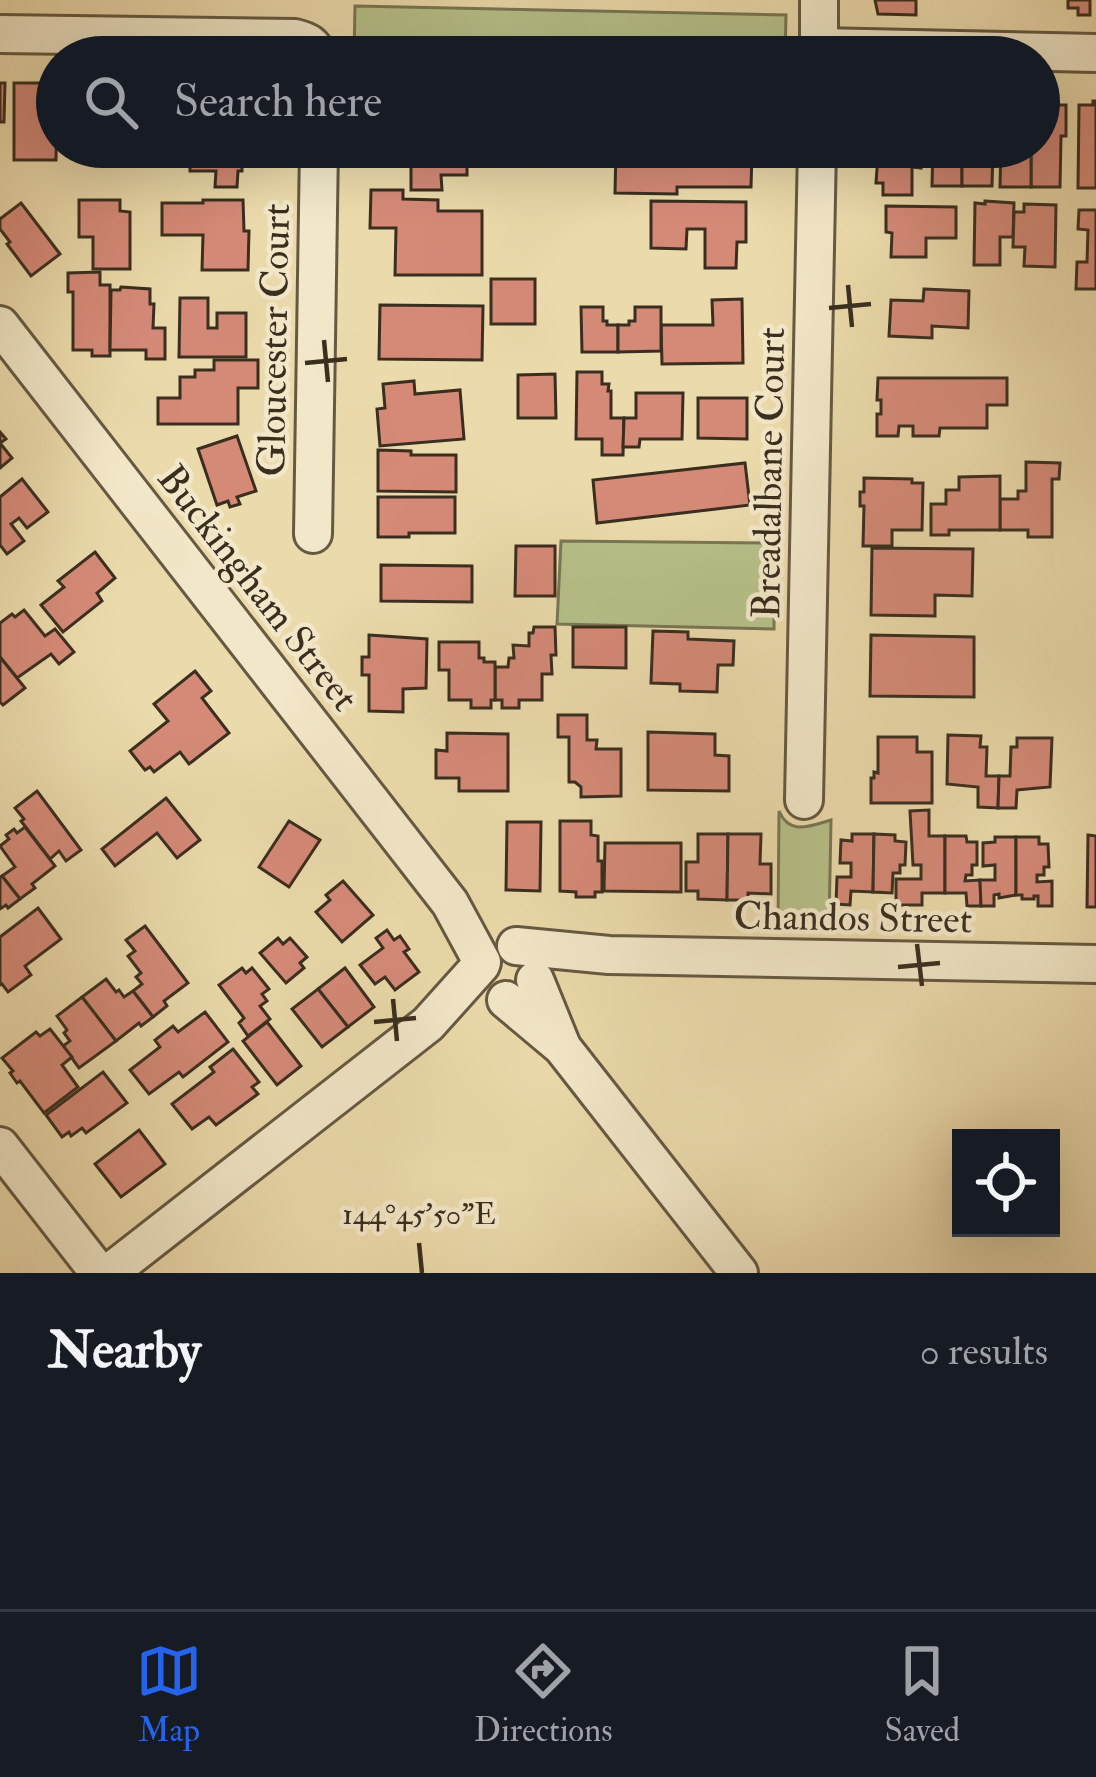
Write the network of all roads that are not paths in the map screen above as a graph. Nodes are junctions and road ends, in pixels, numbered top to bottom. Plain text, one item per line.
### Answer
1 (819, 0) edge
2 (0, 34) edge
3 (146, 36) edge
4 (819, 36) edge
5 (1060, 53) edge
6 (1096, 53) edge
7 (319, 168) edge
8 (817, 168) edge
9 (0, 325) edge
10 (313, 534) dead end
11 (804, 800) dead end
12 (1096, 964) edge
13 (508, 972) junction
14 (0, 1146) edge
15 (99, 1273) edge
16 (109, 1273) edge
17 (739, 1273) edge

1 - 4 street
2 - 3 street
5 - 6 street
7 - 10 street, Gloucester Court
8 - 11 street, Breadalbane Court
9 - 13 street, Buckingham Street
12 - 13 street, Chandos Street
13 - 16 street
13 - 17 street, Buckingham Street
14 - 15 street

